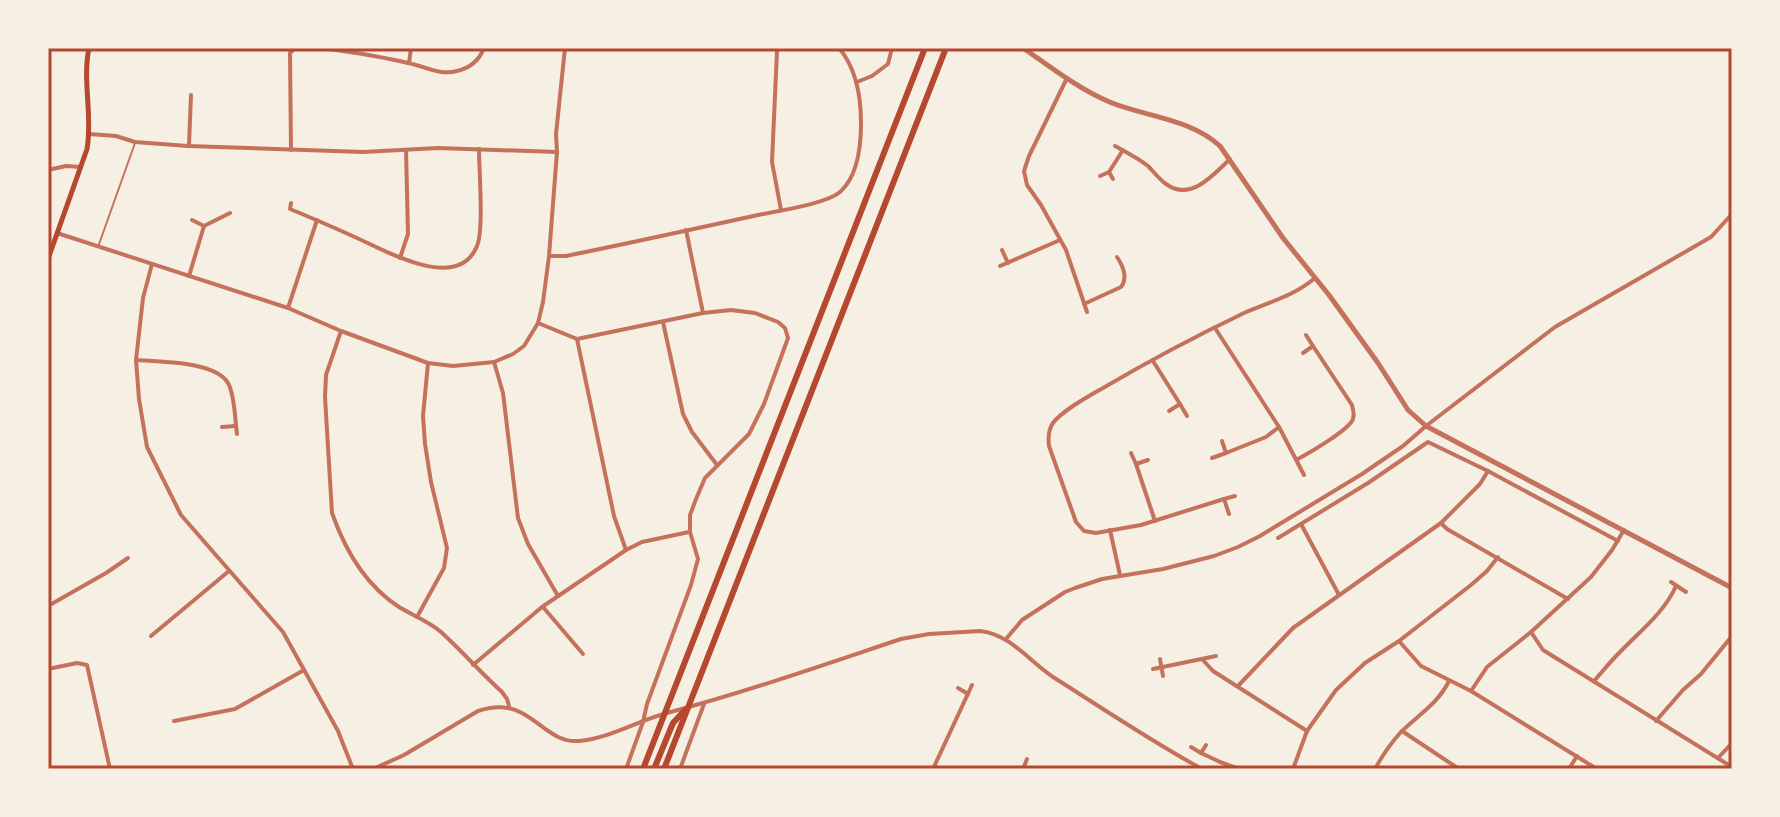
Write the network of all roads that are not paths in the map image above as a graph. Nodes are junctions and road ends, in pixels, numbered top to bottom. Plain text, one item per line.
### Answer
1 (89, 48) edge
2 (295, 48) edge
3 (322, 48) edge
4 (411, 48) edge
5 (484, 48) edge
6 (565, 48) edge
7 (779, 48) edge
8 (839, 48) edge
9 (892, 48) edge
10 (925, 48) edge
11 (946, 48) edge
12 (1023, 48) edge
13 (409, 63) junction
14 (1067, 78) junction
15 (857, 82) junction
16 (191, 95) dead end
17 (89, 134) junction
18 (135, 142) junction
19 (188, 146) junction
20 (1115, 146) dead end
21 (405, 149) junction
22 (479, 149) junction
23 (291, 150) junction
24 (1123, 150) junction
25 (557, 152) junction
26 (1230, 159) junction
27 (81, 167) junction
28 (48, 170) edge
29 (1109, 172) junction
30 (1100, 176) dead end
31 (1113, 179) dead end
32 (291, 203) dead end
33 (781, 210) junction
34 (230, 213) dead end
35 (1732, 214) edge
36 (192, 220) dead end
37 (317, 220) junction
38 (204, 226) junction
39 (686, 230) junction
40 (56, 232) junction
41 (1060, 240) junction
42 (98, 247) junction
43 (1002, 250) dead end
44 (549, 256) junction
45 (1117, 257) dead end
46 (400, 258) junction
47 (48, 259) edge
48 (1130, 260) dead end
49 (1008, 263) junction
50 (1121, 263) junction
51 (152, 264) junction
52 (1000, 266) dead end
53 (189, 276) junction
54 (1315, 278) junction
55 (1084, 304) junction
56 (288, 308) junction
57 (1087, 312) dead end
58 (703, 313) junction
59 (663, 322) junction
60 (538, 323) junction
61 (1215, 328) junction
62 (341, 331) junction
63 (1306, 335) dead end
64 (577, 339) junction
65 (1313, 346) junction
66 (1303, 353) dead end
67 (136, 360) junction
68 (1153, 361) junction
69 (494, 362) junction
70 (428, 363) junction
71 (1180, 404) junction
72 (1169, 411) dead end
73 (1187, 416) dead end
74 (236, 426) junction
75 (1426, 426) junction
76 (222, 427) dead end
77 (1279, 427) junction
78 (237, 434) dead end
79 (1222, 441) dead end
80 (1131, 453) dead end
81 (1226, 453) junction
82 (1212, 458) dead end
83 (1297, 459) junction
84 (1148, 460) dead end
85 (1136, 464) junction
86 (717, 465) junction
87 (1488, 471) junction
88 (1362, 474) junction
89 (1304, 475) dead end
90 (1368, 483) junction
91 (1235, 496) dead end
92 (1224, 499) junction
93 (1229, 514) dead end
94 (1155, 521) junction
95 (1441, 523) junction
96 (1301, 524) junction
97 (1110, 530) junction
98 (1624, 530) junction
99 (690, 532) junction
100 (1278, 538) dead end
101 (1618, 541) junction
102 (626, 550) junction
103 (1498, 557) junction
104 (128, 558) dead end
105 (230, 570) junction
106 (1120, 576) junction
107 (1671, 582) dead end
108 (1676, 586) junction
109 (1732, 588) edge
110 (1686, 592) dead end
111 (1339, 595) junction
112 (558, 596) junction
113 (1568, 599) junction
114 (48, 606) edge
115 (542, 607) junction
116 (417, 617) junction
117 (1531, 632) junction
118 (151, 636) dead end
119 (1732, 636) edge
120 (1006, 639) junction
121 (1399, 641) junction
122 (583, 654) dead end
123 (1216, 656) dead end
124 (1160, 659) dead end
125 (1202, 659) junction
126 (473, 665) junction
127 (1161, 667) junction
128 (48, 669) edge
129 (304, 669) junction
130 (1153, 669) dead end
131 (1163, 676) dead end
132 (1449, 681) junction
133 (1594, 681) junction
134 (972, 685) dead end
135 (1238, 686) junction
136 (958, 688) dead end
137 (1471, 691) junction
138 (968, 694) junction
139 (704, 704) junction
140 (509, 707) junction
141 (687, 709) junction
142 (665, 714) junction
143 (174, 721) dead end
144 (1656, 721) junction
145 (643, 722) junction
146 (1307, 731) junction
147 (1402, 731) junction
148 (1732, 743) edge
149 (1206, 745) dead end
150 (1191, 747) dead end
151 (1201, 753) junction
152 (1577, 756) junction
153 (1718, 758) junction
154 (1027, 759) dead end
155 (1191, 763) junction
156 (1732, 767) edge
157 (110, 769) edge
158 (353, 769) edge
159 (373, 769) edge
160 (626, 769) edge
161 (643, 769) edge
162 (654, 769) edge
163 (664, 769) edge
164 (680, 769) edge
165 (933, 769) edge
166 (1023, 769) edge
167 (1188, 769) edge
168 (1202, 769) edge
169 (1239, 769) edge
170 (1293, 769) edge
171 (1375, 769) edge
172 (1459, 769) edge
173 (1569, 769) edge
174 (1597, 769) edge

1 - 17 main road
2 - 23 street
3 - 13 street
4 - 13 street
5 - 13 street
6 - 25 street
7 - 33 street
8 - 15 street
9 - 15 street
10 - 142 highway
11 - 141 highway
12 - 14 street
14 - 26 street
14 - 41 street
15 - 33 street
16 - 19 street
17 - 18 street
17 - 27 main road
18 - 19 street
18 - 42 lane
19 - 23 street
20 - 24 street
21 - 22 street
21 - 23 street
21 - 46 street
22 - 25 street
22 - 46 street
24 - 26 street
24 - 29 street
25 - 44 street
26 - 54 street
27 - 28 street
27 - 40 main road
29 - 30 street
29 - 31 street
32 - 37 street
33 - 39 street
34 - 38 street
35 - 75 street
36 - 38 street
37 - 46 street
37 - 56 street
38 - 53 street
39 - 44 street
39 - 58 street
40 - 42 street
40 - 47 main road
41 - 49 street
41 - 55 street
42 - 51 street
43 - 49 street
44 - 60 street
45 - 50 street
48 - 50 street
49 - 52 street
50 - 55 street
51 - 53 street
51 - 67 street
53 - 56 street
54 - 61 street
54 - 75 street
55 - 57 street
56 - 62 street
58 - 59 street
58 - 86 street
59 - 64 street
59 - 86 street
60 - 64 street
60 - 69 street
61 - 68 street
61 - 77 street
62 - 70 street
62 - 116 street
63 - 65 street
64 - 102 street
65 - 66 street
65 - 83 street
67 - 74 street
67 - 105 street
68 - 71 street
68 - 97 street
69 - 70 street
69 - 112 street
70 - 116 street
71 - 72 street
71 - 73 street
74 - 76 street
74 - 78 street
75 - 88 street
75 - 98 street
77 - 81 street
77 - 83 street
79 - 81 street
80 - 85 street
81 - 82 street
83 - 89 street
84 - 85 street
85 - 94 street
86 - 99 street
87 - 90 street
87 - 95 street
87 - 101 street
88 - 90 street
88 - 106 street
90 - 96 street
91 - 92 street
92 - 93 street
92 - 94 street
94 - 97 street
95 - 103 street
95 - 111 street
96 - 100 street
96 - 111 street
97 - 106 street
98 - 101 street
98 - 109 street
99 - 102 street
99 - 145 street
101 - 113 street
102 - 112 street
103 - 113 street
103 - 121 street
104 - 114 street
105 - 118 street
105 - 129 street
106 - 120 street
107 - 108 street
108 - 110 street
108 - 133 street
111 - 135 street
112 - 115 street
113 - 117 street
115 - 122 street
115 - 126 street
116 - 126 street
117 - 133 street
117 - 137 street
119 - 144 street
120 - 139 street
120 - 155 street
121 - 132 street
121 - 146 street
123 - 125 street
124 - 127 street
125 - 127 street
125 - 135 street
126 - 140 street
127 - 130 street
127 - 131 street
128 - 157 street
129 - 143 street
129 - 158 street
132 - 137 street
132 - 147 street
133 - 144 street
134 - 138 street
135 - 146 street
136 - 138 street
137 - 152 street
138 - 165 street
139 - 141 street
139 - 164 street
140 - 145 street
140 - 159 street
141 - 142 street
141 - 162 highway
141 - 163 highway
142 - 145 street
142 - 161 highway
144 - 153 street
145 - 160 street
146 - 170 street
147 - 171 street
147 - 172 street
148 - 153 street
149 - 151 street
150 - 151 street
151 - 169 street
152 - 173 street
152 - 174 street
153 - 156 street
154 - 166 street
155 - 167 street
155 - 168 street

